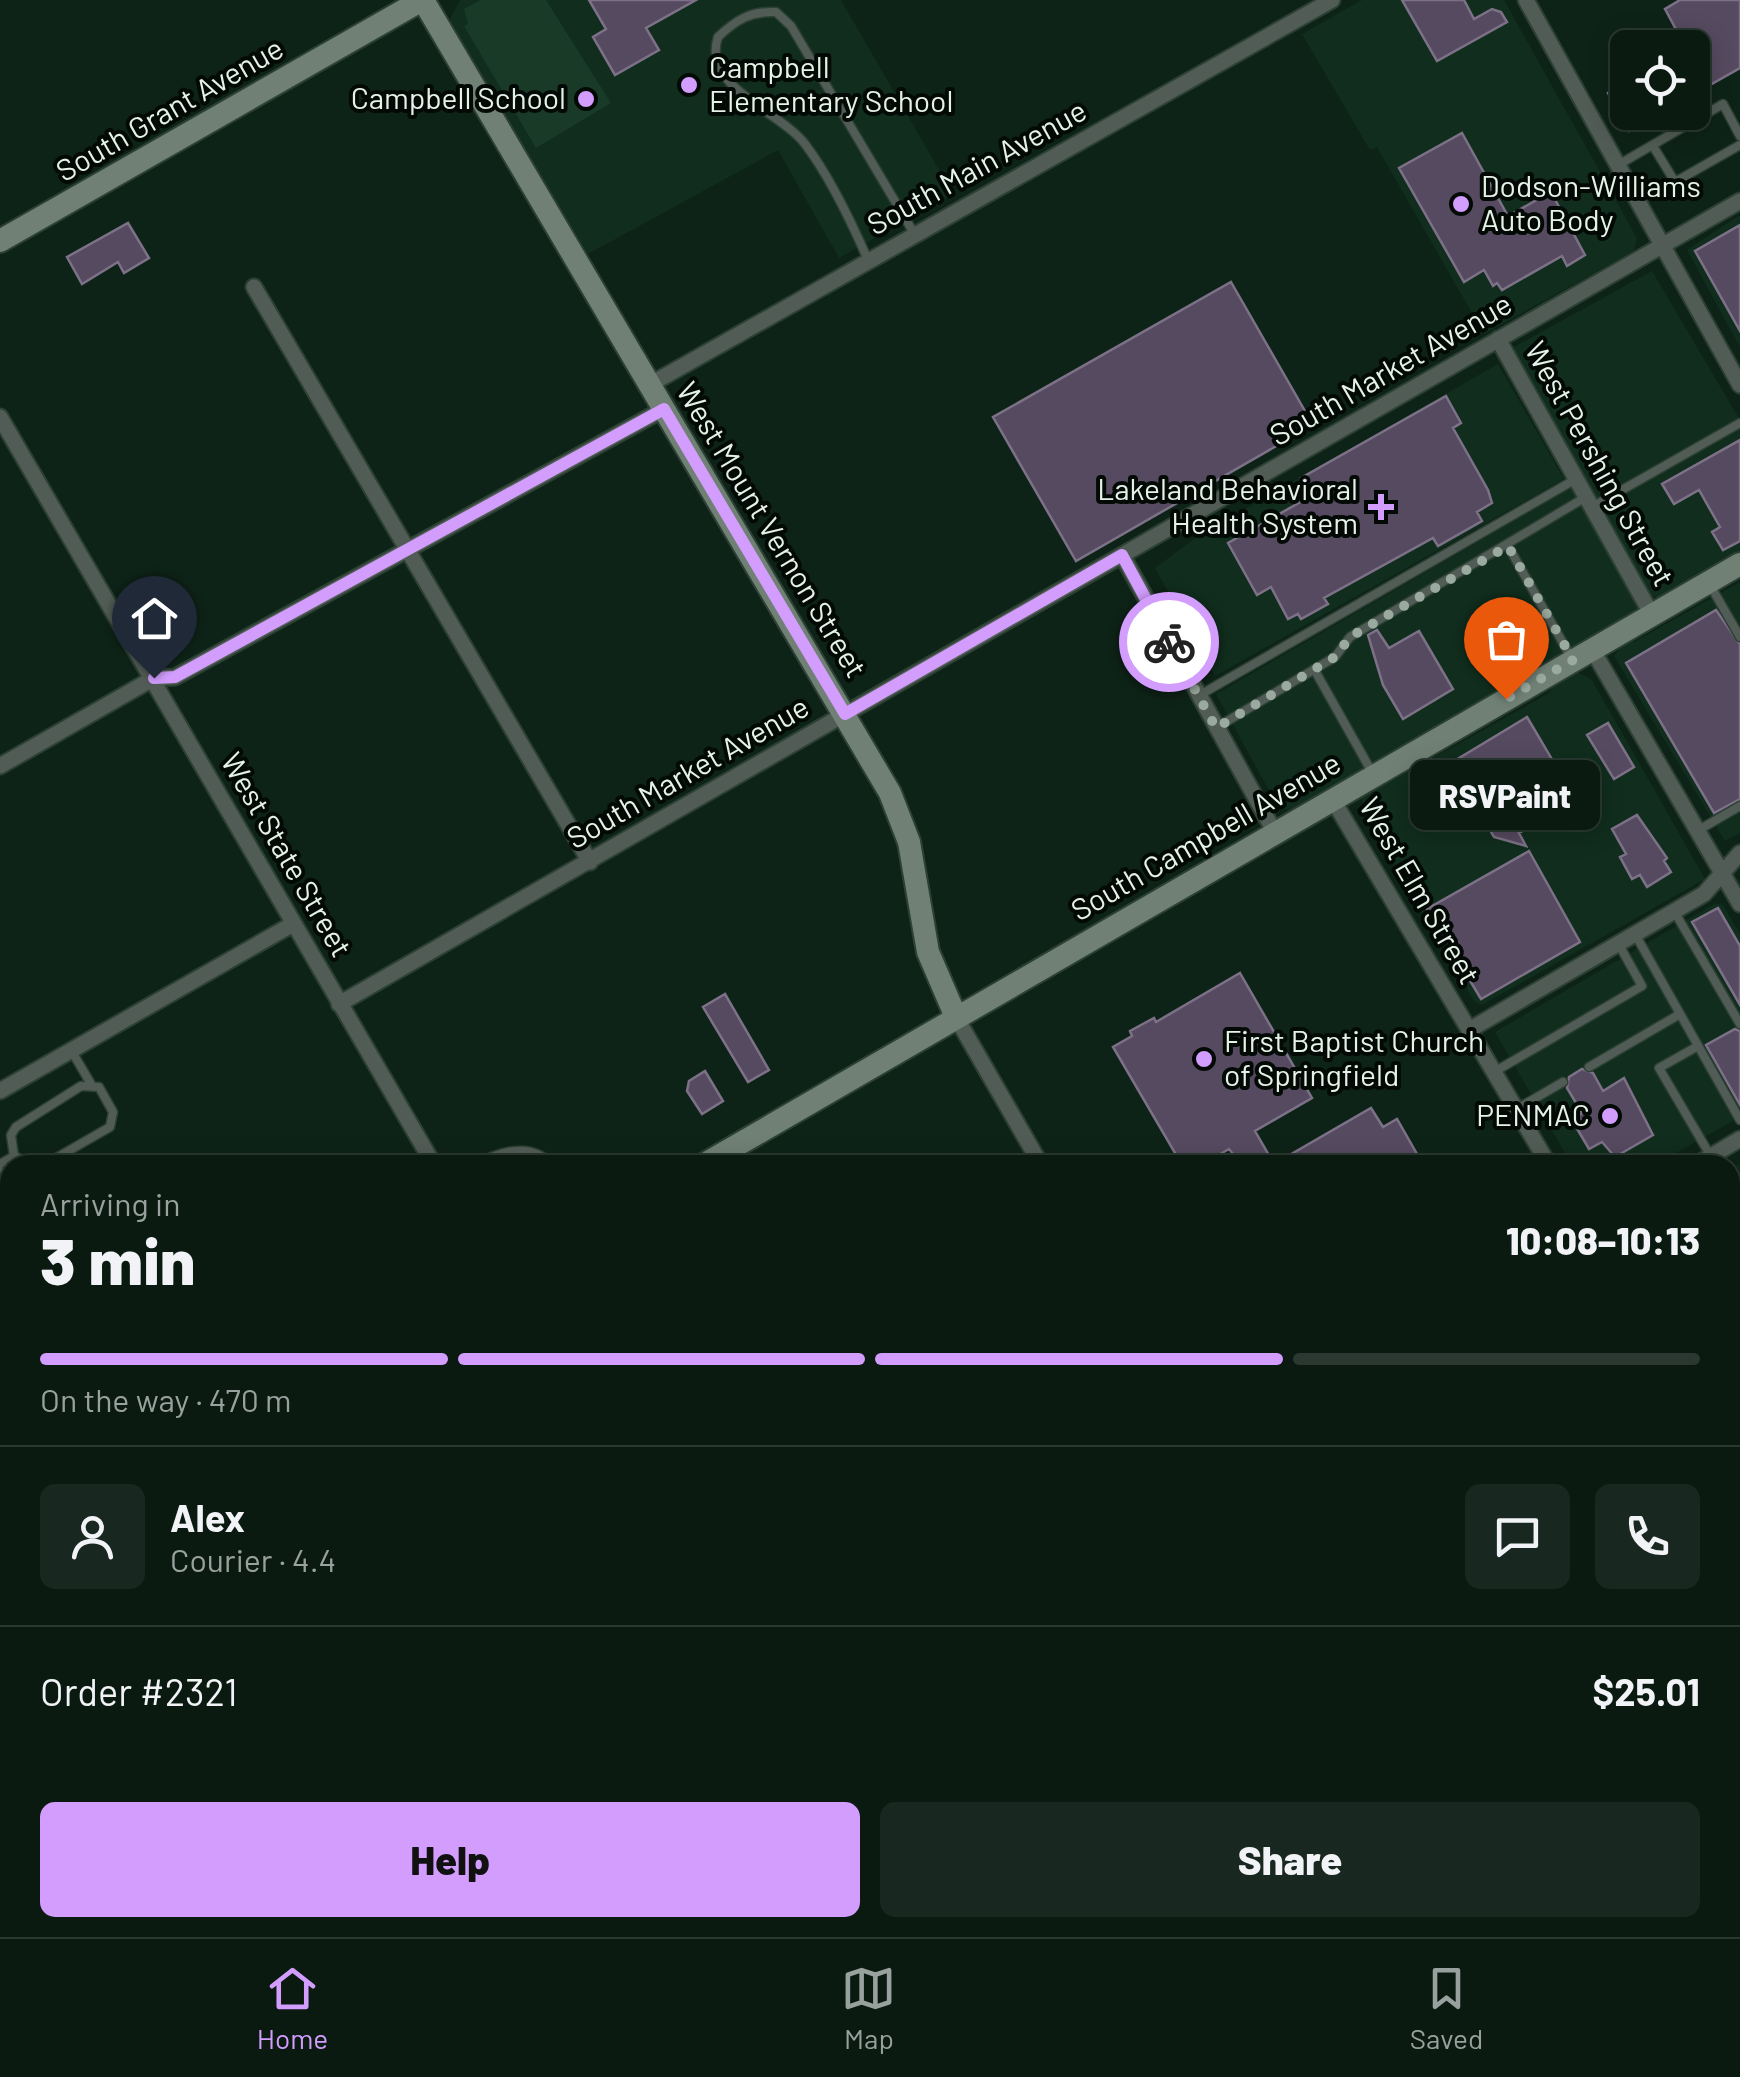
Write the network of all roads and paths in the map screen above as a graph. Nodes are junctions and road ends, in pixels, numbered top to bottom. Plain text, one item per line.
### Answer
1 (422, 0) edge
2 (783, 0) edge
3 (1332, 0) edge
4 (1526, 0) edge
5 (776, 12) junction
6 (1740, 136) edge
7 (1740, 145) edge
8 (1653, 146) junction
9 (1618, 165) junction
10 (1740, 201) edge
11 (915, 235) junction
12 (0, 242) edge
13 (1663, 245) junction
14 (868, 261) junction
15 (254, 287) dead end
16 (1498, 339) junction
17 (649, 384) junction
18 (1740, 385) edge
19 (664, 409) junction
20 (0, 417) edge
21 (1740, 424) edge
22 (1576, 479) junction
23 (1589, 502) junction
24 (1508, 546) junction
25 (406, 550) junction
26 (1122, 555) junction
27 (1740, 564) edge
28 (1709, 582) junction
29 (1652, 615) junction
30 (1740, 637) edge
31 (1582, 655) junction
32 (1314, 669) junction
33 (154, 678) junction
34 (1198, 696) junction
35 (845, 714) junction
36 (1216, 728) junction
37 (0, 766) edge
38 (1374, 776) junction
39 (1333, 800) junction
40 (1740, 806) edge
41 (1697, 830) junction
42 (1274, 832) junction
43 (1740, 853) edge
44 (590, 862) junction
45 (1722, 873) junction
46 (1740, 904) edge
47 (1674, 911) junction
48 (294, 924) junction
49 (1635, 934) junction
50 (1618, 943) junction
51 (339, 1004) junction
52 (1680, 1014) junction
53 (956, 1018) junction
54 (1740, 1024) edge
55 (1469, 1030) junction
56 (1698, 1046) junction
57 (71, 1050) junction
58 (1589, 1067) dead end
59 (1493, 1072) junction
60 (1563, 1082) dead end
61 (91, 1084) junction
62 (0, 1090) edge
63 (1516, 1110) junction
64 (1740, 1120) edge
65 (1740, 1139) edge
66 (14, 1155) edge
67 (61, 1155) edge
68 (428, 1155) edge
69 (494, 1155) edge
70 (540, 1155) edge
71 (720, 1155) edge
72 (1035, 1155) edge
73 (1543, 1155) edge
74 (1710, 1155) edge
75 (1713, 1155) edge

1 - 12 main road, South Grant Avenue
1 - 17 main road, West Mount Vernon Street
2 - 5 lane
3 - 11 street, South Main Avenue
4 - 9 street
5 - 11 lane
5 - 14 lane
6 - 8 lane
7 - 8 lane
8 - 9 lane
9 - 13 street
10 - 13 street, South Market Avenue
11 - 14 street, South Main Avenue
13 - 16 street, South Market Avenue
13 - 18 street
14 - 17 street, South Main Avenue
15 - 25 street
16 - 22 street, West Pershing Street
16 - 26 street, South Market Avenue
17 - 19 main road, West Mount Vernon Street
19 - 25 street
19 - 35 main road, West Mount Vernon Street
20 - 33 street, West State Street
21 - 23 lane
22 - 23 street, West Pershing Street
22 - 34 lane
23 - 24 lane
23 - 29 street, West Pershing Street
24 - 31 lane
24 - 32 lane
25 - 33 street
25 - 44 street
26 - 34 street
26 - 35 street, South Market Avenue
27 - 28 main road, South Campbell Avenue
28 - 29 main road, South Campbell Avenue
28 - 30 lane
29 - 31 main road, South Campbell Avenue
31 - 38 main road, South Campbell Avenue
31 - 41 street
32 - 36 lane
32 - 38 lane
33 - 37 street
33 - 48 street, West State Street
34 - 36 street
35 - 44 street, South Market Avenue
35 - 53 main road, West Mount Vernon Street
36 - 42 street
38 - 39 main road, South Campbell Avenue
39 - 42 main road, South Campbell Avenue
39 - 55 street, West Elm Street
40 - 41 lane
41 - 45 street
42 - 53 main road, South Campbell Avenue
43 - 45 street
44 - 51 street, South Market Avenue
45 - 46 street
45 - 47 street
47 - 49 street
47 - 54 lane
48 - 51 street, West State Street
48 - 57 street
49 - 50 street
49 - 52 lane
50 - 55 street
50 - 59 lane
51 - 68 street, West State Street
52 - 56 lane
52 - 58 lane
53 - 71 main road, South Campbell Avenue
53 - 72 street, West Mount Vernon Street
55 - 59 street, West Elm Street
56 - 64 lane
56 - 74 lane
57 - 61 lane
57 - 62 street
59 - 63 street, West Elm Street
60 - 63 lane
61 - 66 lane
61 - 67 lane
63 - 73 street, West Elm Street
65 - 75 street
69 - 70 lane

